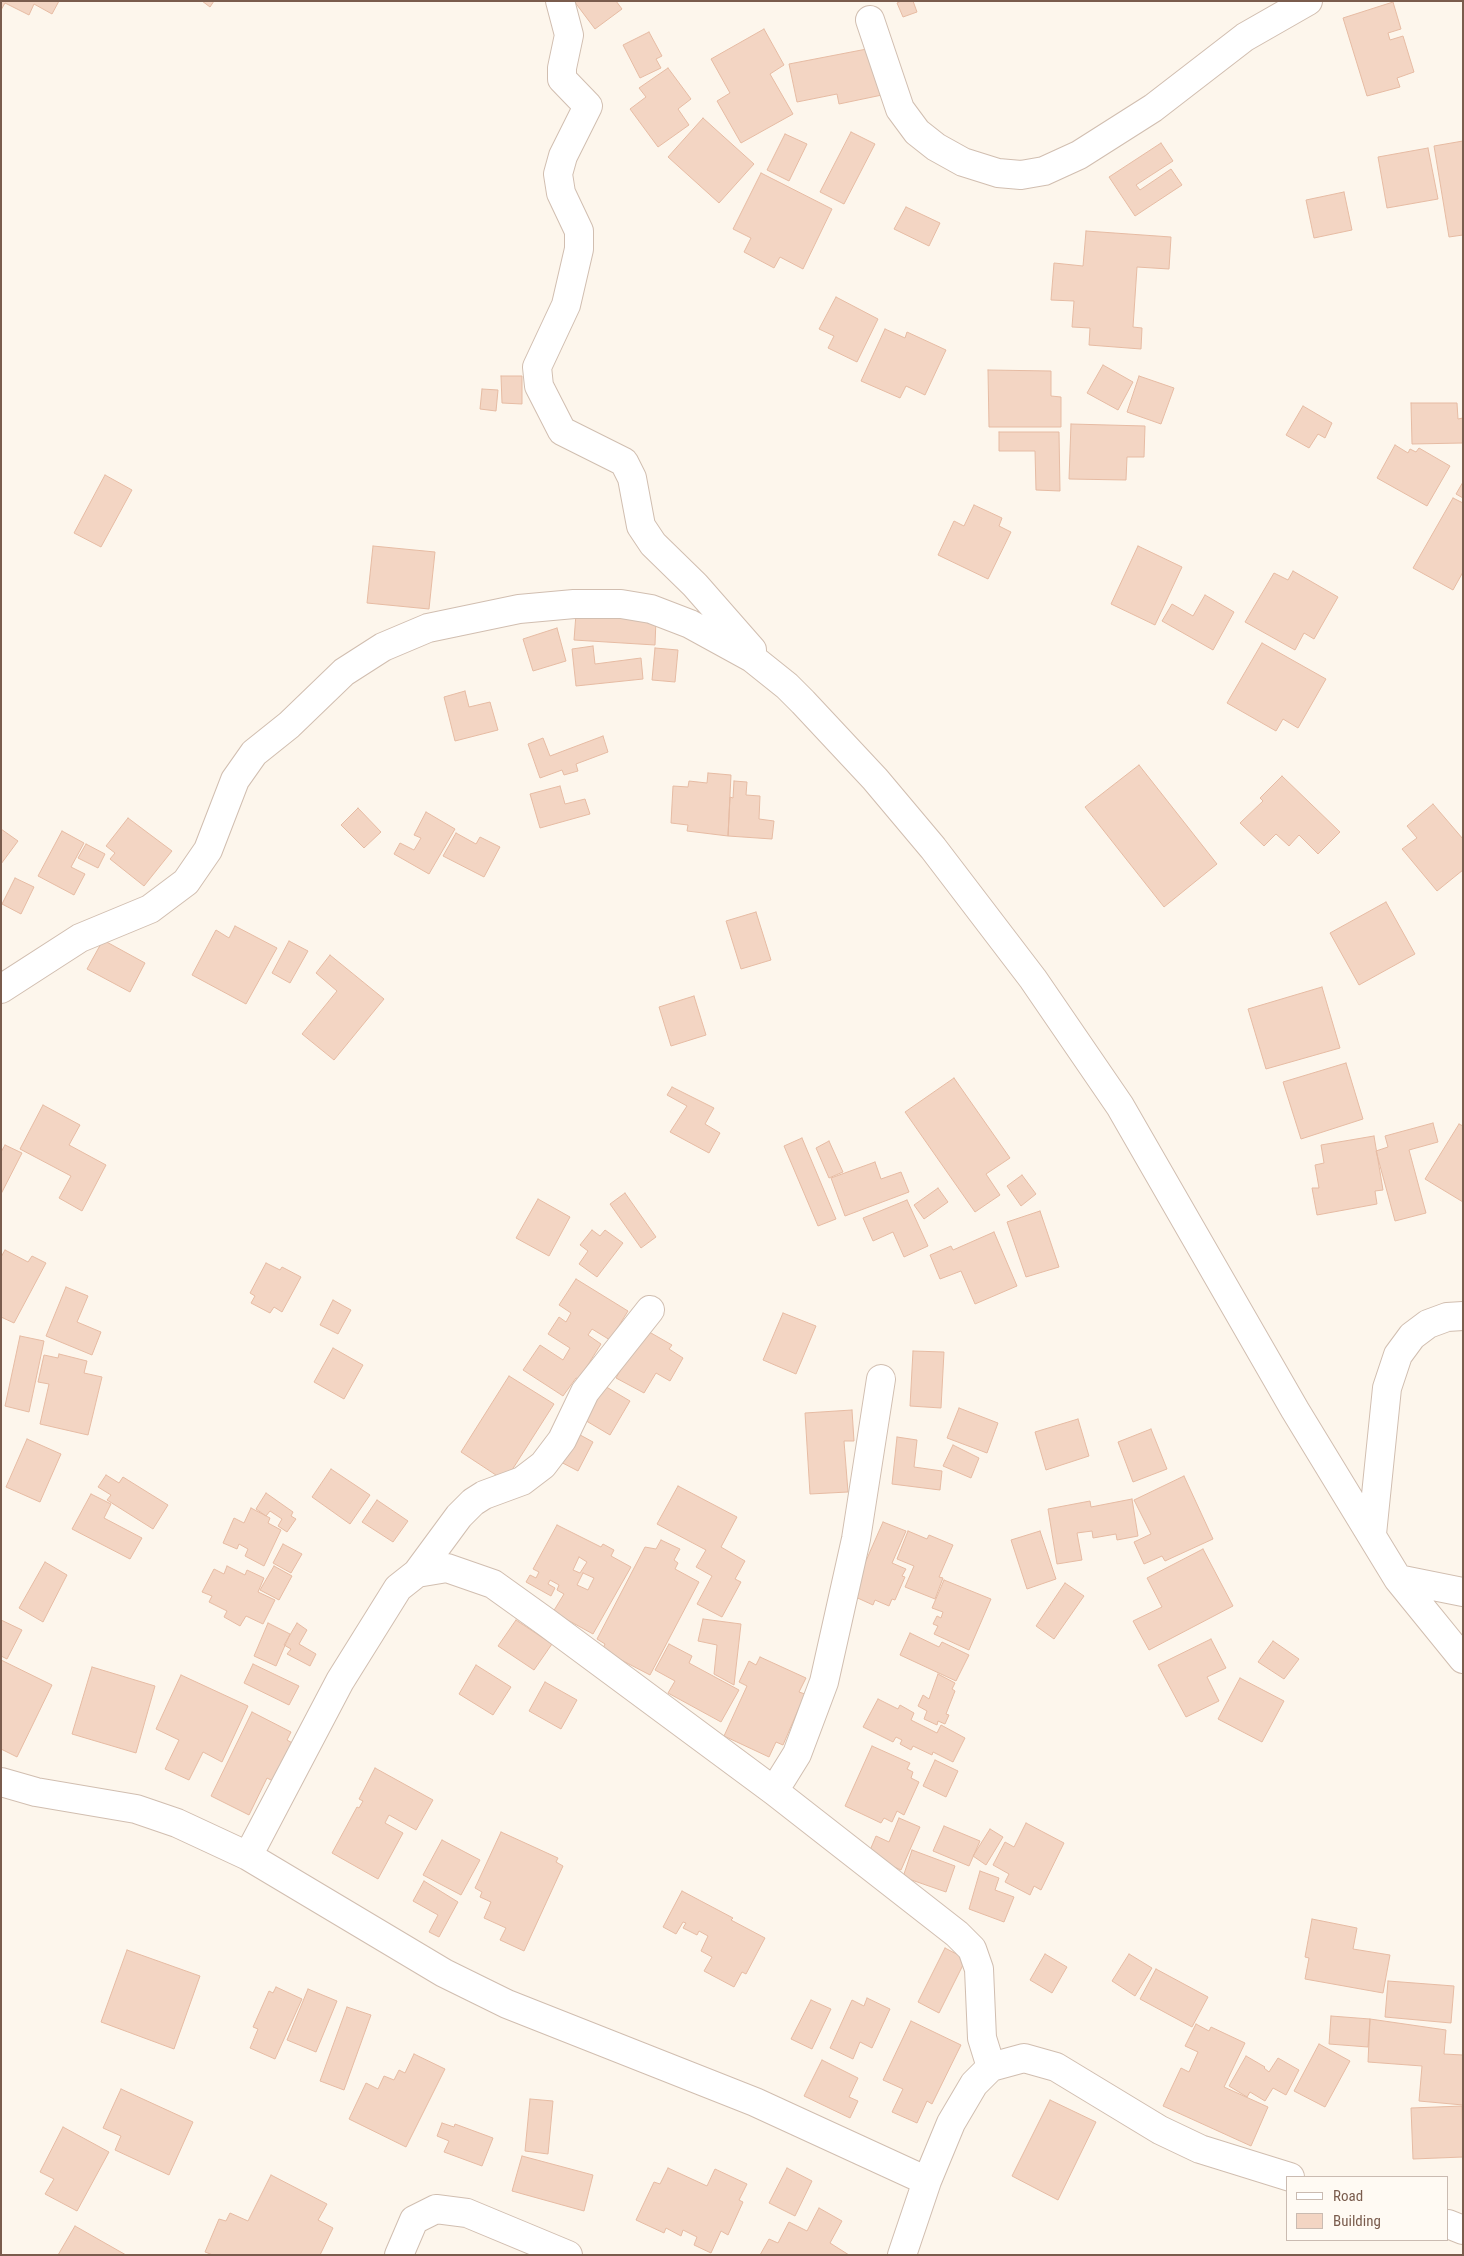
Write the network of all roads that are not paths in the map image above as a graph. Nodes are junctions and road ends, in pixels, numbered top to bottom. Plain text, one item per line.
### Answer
1 (560, 1) edge
2 (1308, 1) edge
3 (870, 20) dead end
4 (769, 670) junction
5 (1, 989) edge
6 (650, 1310) dead end
7 (1463, 1316) edge
8 (881, 1379) dead end
9 (1372, 1534) junction
10 (417, 1573) junction
11 (1398, 1579) junction
12 (1463, 1592) edge
13 (1463, 1659) edge
14 (1, 1782) edge
15 (774, 1791) junction
16 (248, 1856) junction
17 (991, 2067) junction
18 (1287, 2176) edge
19 (927, 2181) junction
20 (1449, 2224) edge
21 (1463, 2230) edge
22 (399, 2255) edge
23 (568, 2255) edge
24 (902, 2255) edge

1 - 4 street
2 - 3 street
4 - 5 street
4 - 9 street
6 - 10 street
7 - 9 street
8 - 15 street
9 - 11 street
10 - 15 street
10 - 16 street
11 - 12 street
11 - 13 street
14 - 16 street
15 - 17 street
16 - 19 street
17 - 18 street
17 - 19 street
19 - 24 street
20 - 21 street
22 - 23 street

